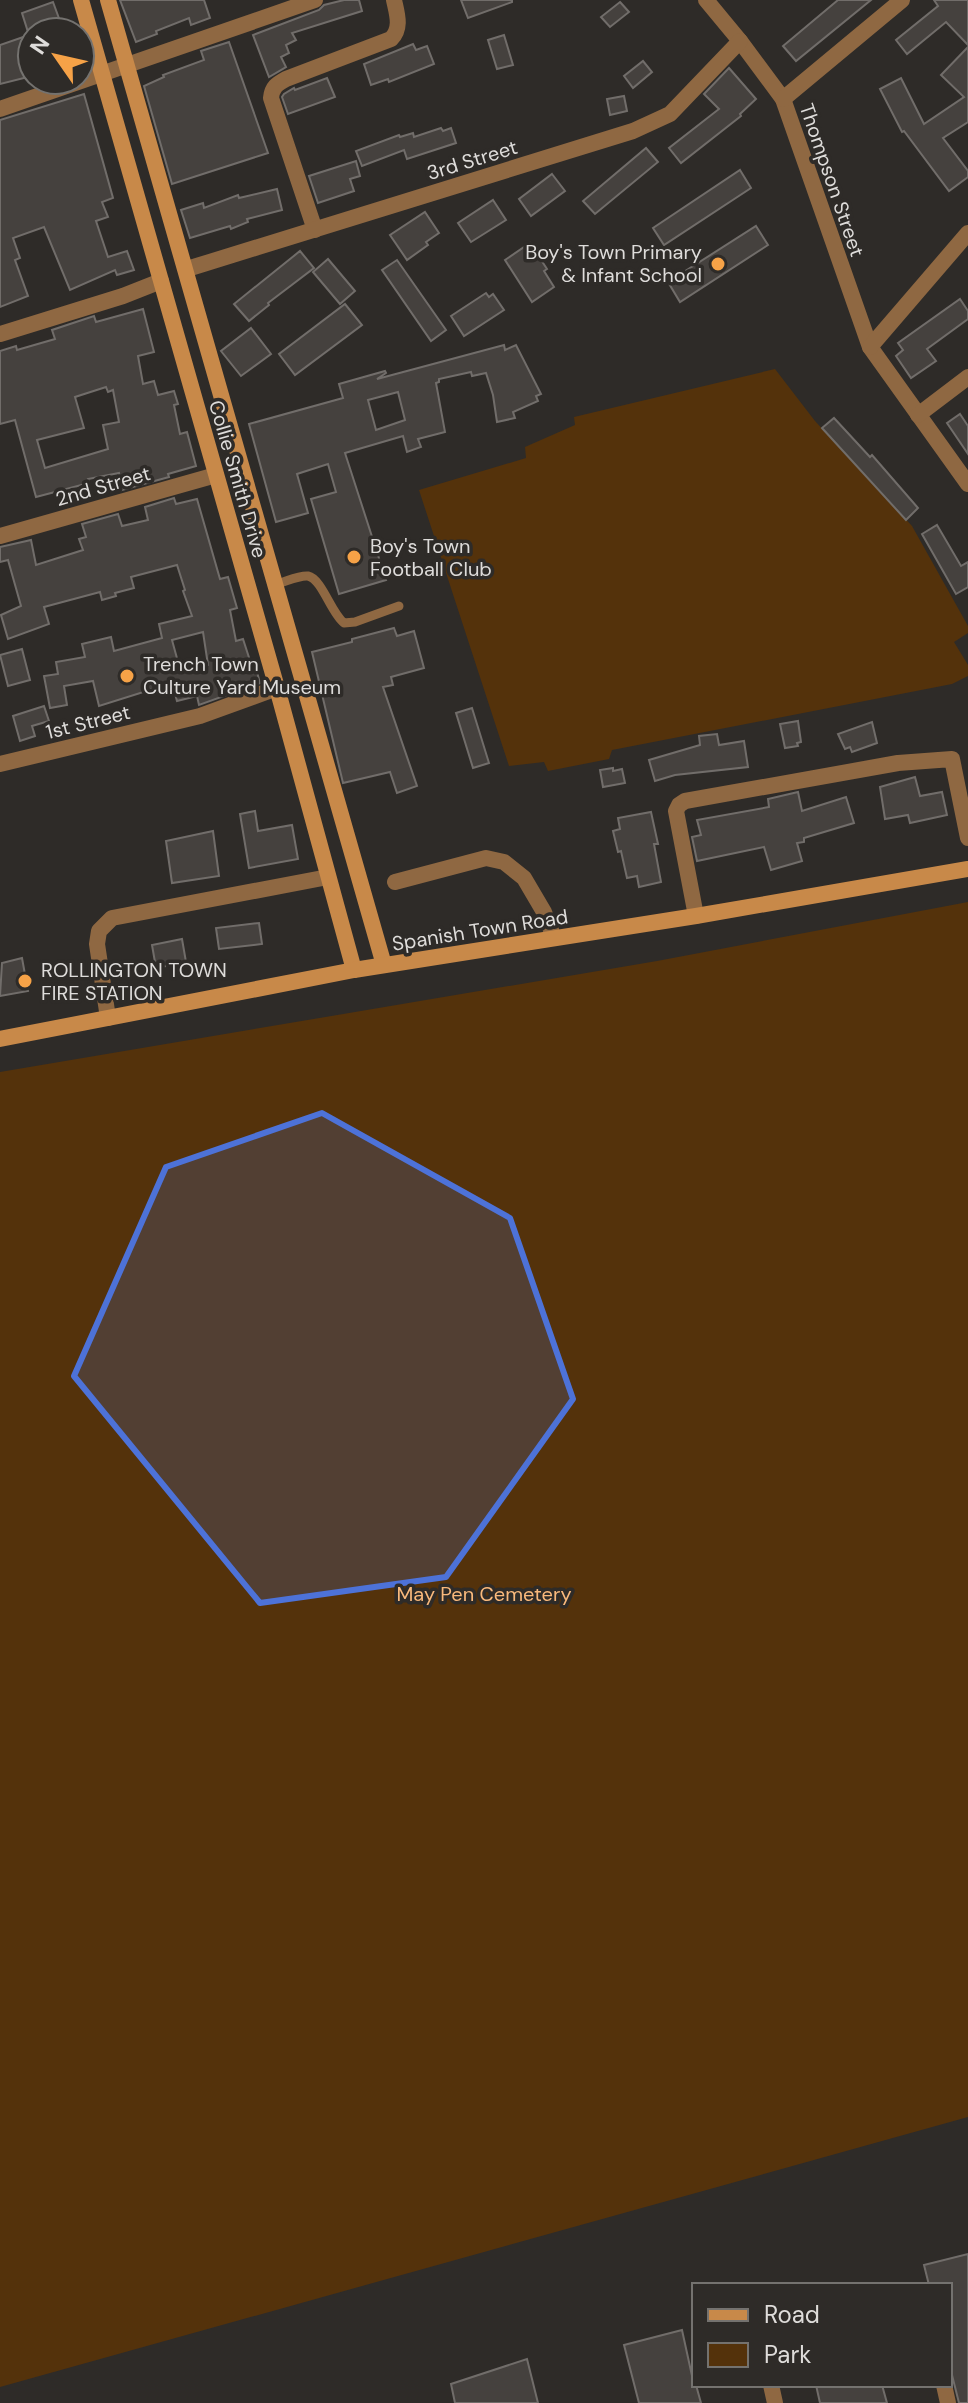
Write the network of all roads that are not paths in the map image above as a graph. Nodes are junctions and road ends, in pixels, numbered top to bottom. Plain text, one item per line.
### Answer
1 (81, 0) edge
2 (108, 0) edge
3 (315, 0) edge
4 (394, 0) edge
5 (706, 0) edge
6 (902, 0) edge
7 (740, 41) junction
8 (126, 66) junction
9 (102, 73) junction
10 (783, 99) junction
11 (0, 109) edge
12 (315, 230) junction
13 (965, 244) edge
14 (187, 269) junction
15 (161, 281) junction
16 (0, 334) edge
17 (870, 347) junction
18 (968, 377) edge
19 (918, 415) junction
20 (216, 475) junction
21 (968, 484) edge
22 (0, 536) edge
23 (276, 584) junction
24 (399, 606) dead end
25 (277, 688) junction
26 (0, 764) edge
27 (968, 838) edge
28 (968, 869) edge
29 (328, 877) junction
30 (395, 882) dead end
31 (696, 916) junction
32 (554, 938) junction
33 (384, 965) junction
34 (354, 970) junction
35 (108, 1018) junction
36 (0, 1039) edge

1 - 9 street, Collie Smith Drive
2 - 8 street, Collie Smith Drive
3 - 8 street
4 - 12 street
5 - 7 street, Thompson Street
6 - 10 street
7 - 10 street, Thompson Street
7 - 12 street, 3rd Street
8 - 9 street
8 - 14 street, Collie Smith Drive
9 - 11 street
9 - 15 street, Collie Smith Drive
10 - 17 street, Thompson Street
12 - 14 street, 3rd Street
13 - 17 street
14 - 23 street, Collie Smith Drive
15 - 16 street
15 - 20 street, Collie Smith Drive
17 - 19 street, Thompson Street
18 - 19 street
19 - 21 street, Thompson Street
20 - 22 street, 2nd Street
20 - 25 street, Collie Smith Drive
23 - 24 lane
23 - 33 street, Collie Smith Drive
25 - 26 street, 1st Street
25 - 29 street, Collie Smith Drive
27 - 31 street
28 - 31 street, Spanish Town Road
29 - 34 street, Collie Smith Drive
29 - 35 street
30 - 32 street
31 - 32 street, Spanish Town Road
32 - 33 street, Spanish Town Road
33 - 34 street, Spanish Town Road
34 - 35 street, Spanish Town Road
35 - 36 street, Spanish Town Road

